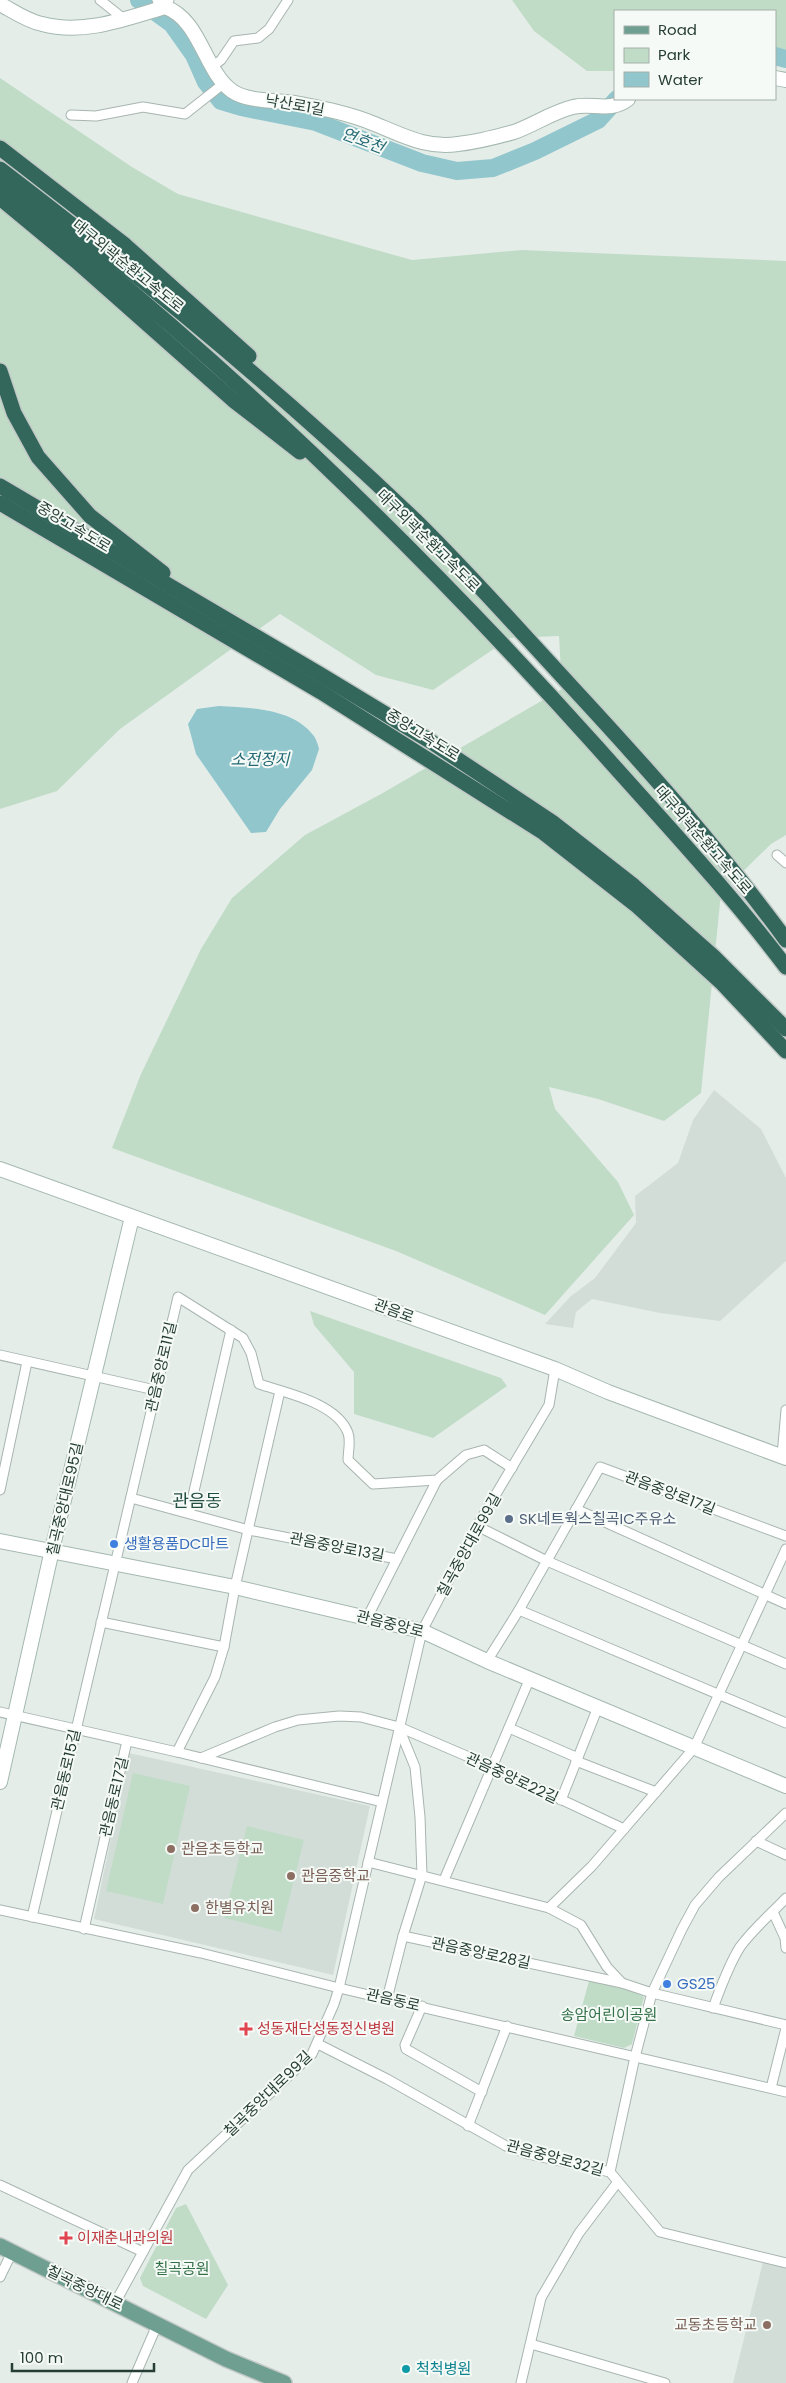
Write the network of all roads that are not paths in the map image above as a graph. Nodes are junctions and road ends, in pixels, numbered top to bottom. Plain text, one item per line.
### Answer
1 (100, 0) edge
2 (288, 0) edge
3 (164, 2) edge
4 (0, 4) edge
5 (124, 19) junction
6 (213, 66) junction
7 (220, 85) junction
8 (623, 102) edge
9 (71, 115) dead end
10 (0, 148) edge
11 (0, 169) edge
12 (0, 185) edge
13 (0, 198) edge
14 (0, 371) edge
15 (0, 486) edge
16 (361, 499) junction
17 (0, 503) edge
18 (400, 507) junction
19 (210, 609) junction
20 (777, 855) dead end
21 (786, 863) edge
22 (786, 940) edge
23 (786, 967) edge
24 (786, 1028) edge
25 (786, 1051) edge
26 (0, 1169) edge
27 (132, 1217) junction
28 (231, 1330) junction
29 (0, 1355) edge
30 (27, 1362) junction
31 (555, 1369) junction
32 (94, 1377) junction
33 (155, 1390) junction
34 (280, 1391) junction
35 (786, 1410) edge
36 (784, 1457) edge
37 (512, 1468) junction
38 (2, 1475) edge
39 (437, 1480) junction
40 (0, 1490) edge
41 (131, 1498) junction
42 (576, 1509) junction
43 (189, 1513) junction
44 (477, 1526) junction
45 (249, 1530) junction
46 (786, 1536) edge
47 (0, 1541) edge
48 (786, 1549) edge
49 (52, 1550) junction
50 (397, 1558) junction
51 (547, 1561) junction
52 (116, 1564) junction
53 (235, 1588) junction
54 (766, 1595) junction
55 (786, 1604) edge
56 (519, 1610) junction
57 (367, 1618) junction
58 (101, 1622) junction
59 (422, 1630) junction
60 (742, 1645) junction
61 (224, 1647) junction
62 (488, 1661) junction
63 (786, 1664) edge
64 (530, 1678) junction
65 (719, 1695) junction
66 (598, 1707) junction
67 (0, 1712) edge
68 (16, 1716) junction
69 (786, 1723) edge
70 (399, 1727) junction
71 (75, 1728) junction
72 (509, 1728) junction
73 (127, 1741) junction
74 (694, 1748) junction
75 (177, 1752) junction
76 (201, 1758) junction
77 (577, 1760) junction
78 (492, 1767) junction
79 (0, 1782) edge
80 (786, 1786) edge
81 (656, 1792) junction
82 (561, 1800) junction
83 (382, 1802) junction
84 (786, 1813) edge
85 (624, 1829) junction
86 (756, 1840) junction
87 (786, 1855) edge
88 (368, 1862) junction
89 (422, 1875) junction
90 (444, 1880) junction
91 (786, 1898) edge
92 (549, 1908) junction
93 (0, 1910) edge
94 (773, 1912) junction
95 (32, 1917) junction
96 (84, 1929) junction
97 (402, 1936) junction
98 (786, 1948) edge
99 (622, 1983) junction
100 (338, 1988) junction
101 (652, 1993) junction
102 (387, 1999) junction
103 (422, 2006) junction
104 (713, 2008) junction
105 (506, 2026) junction
106 (786, 2026) edge
107 (318, 2044) junction
108 (635, 2057) junction
109 (771, 2088) junction
110 (482, 2092) junction
111 (786, 2092) edge
112 (468, 2126) junction
113 (610, 2172) junction
114 (617, 2183) junction
115 (0, 2185) edge
116 (6, 2249) edge
117 (143, 2252) junction
118 (786, 2263) edge
119 (0, 2277) edge
120 (115, 2303) junction
121 (158, 2325) junction
122 (530, 2344) junction
123 (132, 2383) edge
124 (284, 2383) edge
125 (521, 2383) edge
126 (665, 2383) edge

1 - 5 street
2 - 6 street
3 - 5 main road
3 - 6 main road
4 - 5 main road
6 - 7 main road
7 - 8 main road, 낙산로1길
7 - 9 street
10 - 18 highway
11 - 18 highway, 대구외곽순환고속도로
12 - 16 highway, 대구외곽순환고속도로
13 - 16 highway
14 - 19 highway
15 - 19 highway, 중앙고속도로
16 - 23 highway, 대구외곽순환고속도로
17 - 25 highway, 중앙고속도로
18 - 22 highway, 대구외곽순환고속도로
19 - 24 highway, 중앙고속도로
20 - 21 street
26 - 27 main road, 관음로
27 - 31 main road, 관음로
27 - 32 main road, 칠곡중앙대로95길
28 - 33 street, 관음중앙로11길
28 - 34 street, 관음중앙로11길
28 - 43 street
29 - 30 street
30 - 32 street
30 - 38 street
31 - 36 main road, 관음로
31 - 37 street, 칠곡중앙대로99길
32 - 33 street
32 - 49 main road, 칠곡중앙대로95길
33 - 41 street, 관음중앙로11길
34 - 39 street, 관음중앙로11길
34 - 45 street
35 - 36 street
37 - 39 street
37 - 44 street, 칠곡중앙대로99길
38 - 40 street
39 - 50 street, 관음중앙로13길
41 - 43 street
41 - 52 street, 관음중앙로11길
42 - 46 street, 관음중앙로17길
42 - 51 street, 관음중앙로17길
42 - 54 street
43 - 45 street
44 - 51 street
44 - 59 street, 칠곡중앙대로99길
45 - 50 street, 관음중앙로13길
45 - 53 street
47 - 49 main road, 관음중앙로
48 - 54 street
49 - 52 main road, 관음중앙로
49 - 68 main road, 칠곡중앙대로95길
50 - 57 street
51 - 56 street, 관음중앙로17길
51 - 60 street
52 - 53 main road, 관음중앙로
52 - 58 street, 관음동로15길
53 - 57 main road, 관음중앙로
53 - 61 street
54 - 55 street
54 - 60 street
56 - 62 street, 관음중앙로17길
56 - 65 street
57 - 59 main road, 관음중앙로
58 - 61 street
58 - 71 street, 관음동로15길
59 - 62 main road, 관음중앙로
59 - 70 street, 칠곡중앙대로99길
60 - 63 street
60 - 65 street
61 - 75 street
62 - 64 main road, 관음중앙로
64 - 66 main road, 관음중앙로
64 - 72 street
65 - 69 street
65 - 74 street
66 - 74 main road, 관음중앙로
66 - 77 street
67 - 68 street
68 - 71 street
68 - 79 main road, 칠곡중앙대로95길
70 - 76 street
70 - 78 street, 관음중앙로22길
70 - 83 street, 칠곡중앙대로99길
70 - 89 street
71 - 73 street
71 - 95 street, 관음동로15길
72 - 77 street
72 - 78 street
73 - 75 street, 관음동로17길
73 - 96 street, 관음동로17길
74 - 80 main road, 관음중앙로
74 - 81 street
75 - 76 street, 관음동로17길
76 - 83 street
77 - 81 street
77 - 82 street
78 - 82 street, 관음중앙로22길
78 - 90 street
81 - 85 street
82 - 85 street, 관음중앙로22길
83 - 88 street, 칠곡중앙대로99길
84 - 86 street
85 - 92 street
86 - 87 street
86 - 101 street
88 - 89 street, 관음중앙로28길
88 - 100 street, 칠곡중앙대로99길
89 - 90 street, 관음중앙로28길
89 - 97 street
90 - 92 street, 관음중앙로28길
91 - 94 street
92 - 99 street, 관음중앙로28길
93 - 95 street, 관음동로
94 - 98 street
94 - 104 street
95 - 96 street, 관음동로
96 - 100 street, 관음동로
97 - 99 street, 관음중앙로28길
97 - 102 street
99 - 101 street, 관음중앙로28길
100 - 102 street, 관음동로
100 - 107 street, 칠곡중앙대로99길
101 - 104 street, 관음중앙로28길
101 - 108 street
102 - 103 street, 관음동로
103 - 105 street, 관음동로
103 - 110 street
104 - 106 street, 관음중앙로28길
105 - 108 street, 관음동로
105 - 110 street
106 - 109 street
107 - 112 street, 관음중앙로32길
107 - 117 street, 칠곡중앙대로99길
108 - 109 street, 관음동로
108 - 113 street
109 - 111 street, 관음동로
110 - 112 street
112 - 113 street, 관음중앙로32길
113 - 114 street, 관음중앙로32길
114 - 118 street, 관음중앙로32길
114 - 122 street
115 - 117 street
116 - 119 street, 칠곡중앙대로
116 - 120 main road, 칠곡중앙대로
117 - 120 street, 칠곡중앙대로99길
120 - 121 main road, 칠곡중앙대로
121 - 123 street
121 - 124 main road, 칠곡중앙대로
122 - 125 street
122 - 126 street

